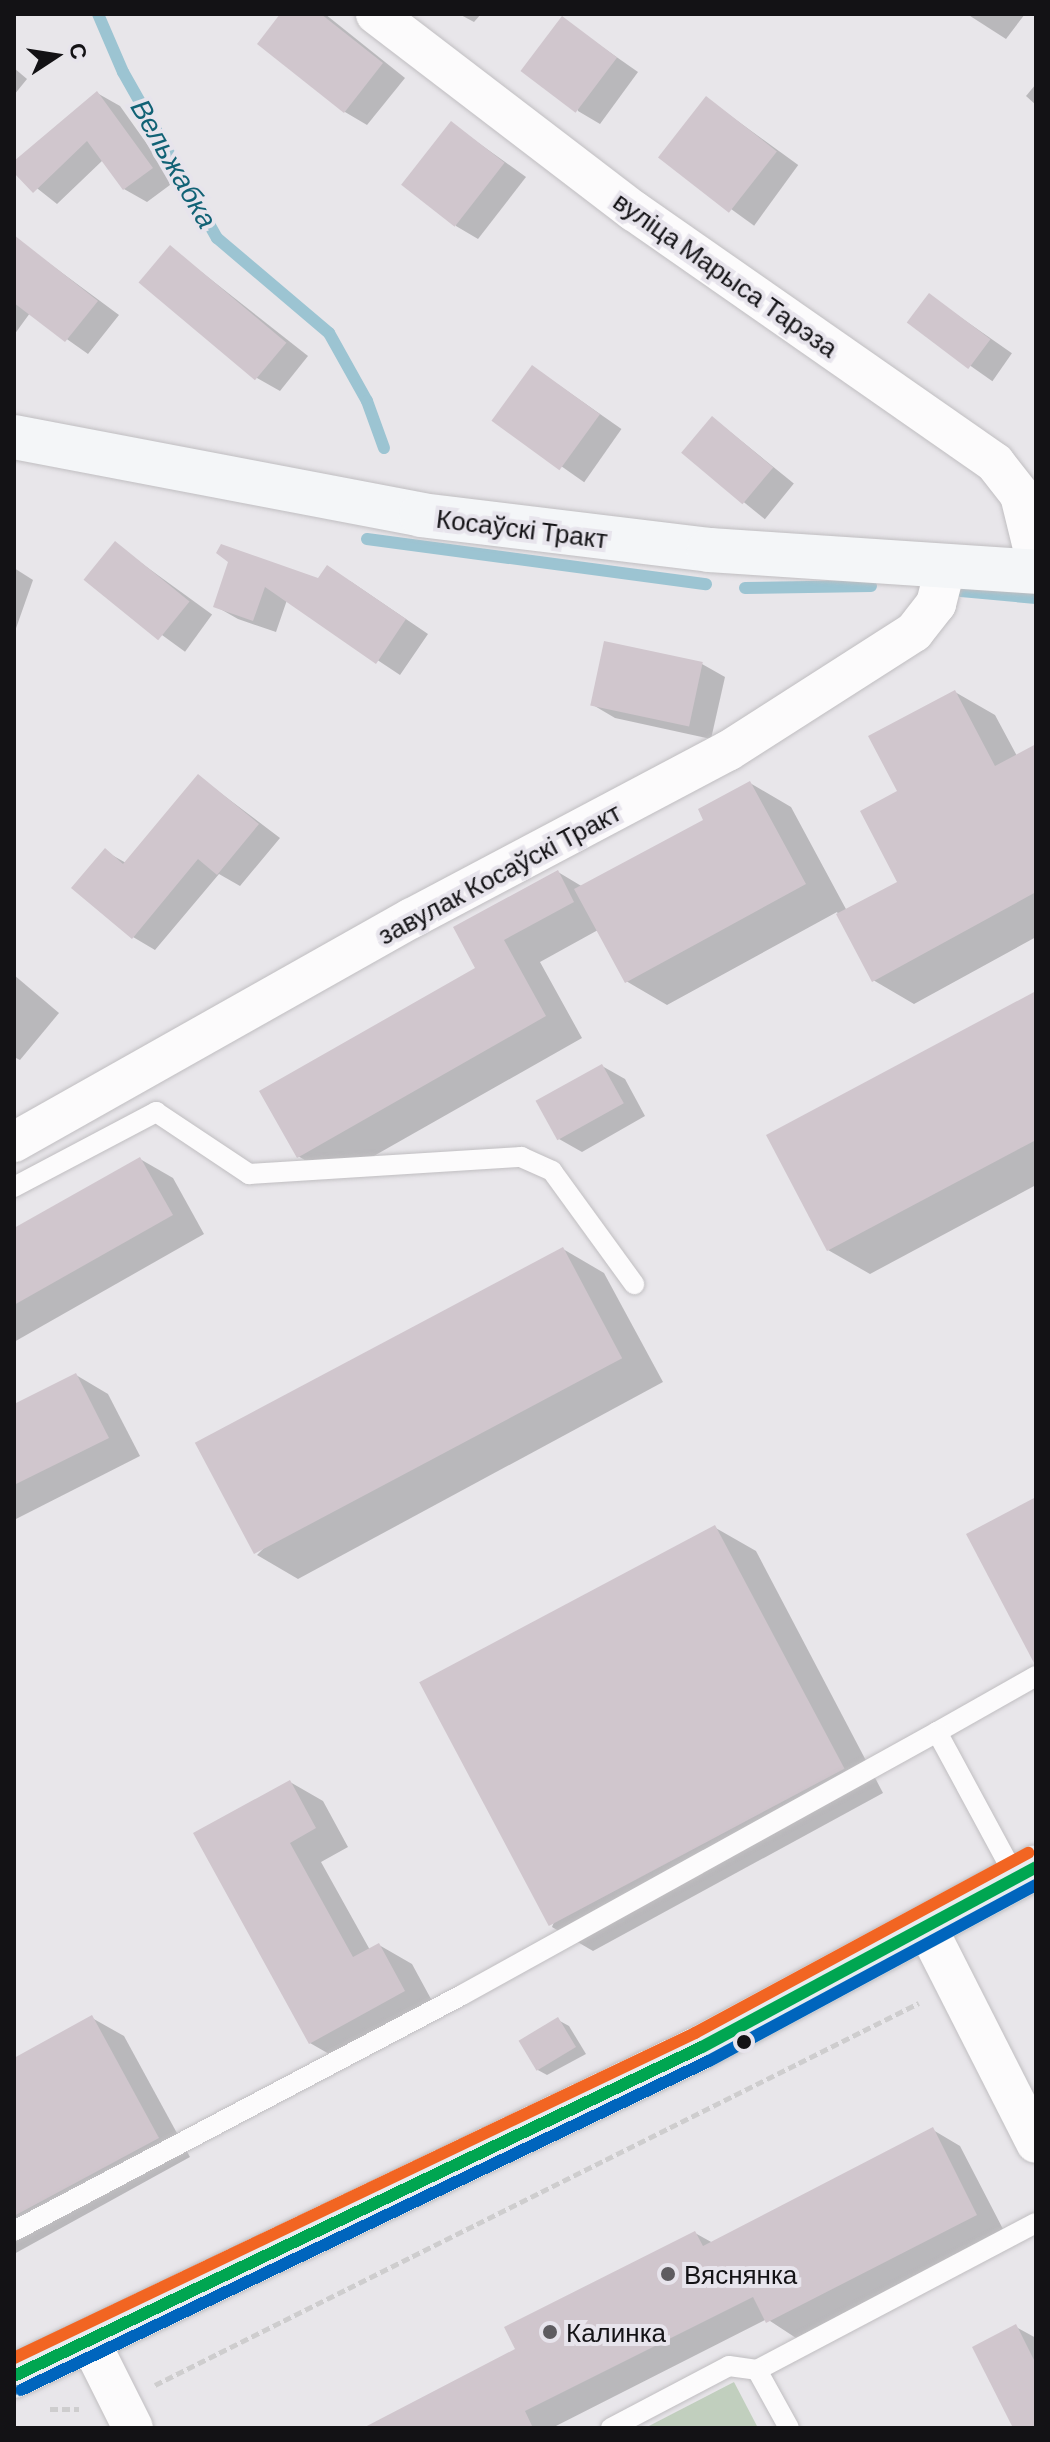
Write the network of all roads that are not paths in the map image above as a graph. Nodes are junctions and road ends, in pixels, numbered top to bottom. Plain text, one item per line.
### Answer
1 (376, 14) edge
2 (14, 437) edge
3 (1036, 560) edge
4 (946, 565) junction
5 (1036, 572) edge
6 (14, 1142) edge
7 (14, 1187) edge
8 (634, 1284) dead end
9 (1036, 1676) edge
10 (937, 1732) junction
11 (1026, 1872) edge
12 (926, 1926) junction
13 (1036, 2143) edge
14 (1036, 2223) edge
15 (14, 2231) edge
16 (89, 2340) junction
17 (757, 2370) junction
18 (14, 2376) edge
19 (127, 2415) edge
20 (611, 2428) edge
21 (789, 2428) edge

1 - 3 street, вуліца Марыса Тарэза
2 - 4 main road, Косаўскі Тракт
4 - 5 main road, Косаўскі Тракт
4 - 6 street, завулак Косаўскі Тракт
7 - 8 lane
9 - 10 lane
10 - 11 lane
10 - 15 lane
11 - 12 highway
12 - 13 street
12 - 16 highway
14 - 17 lane
16 - 18 highway
16 - 19 street
17 - 20 lane
17 - 21 lane

